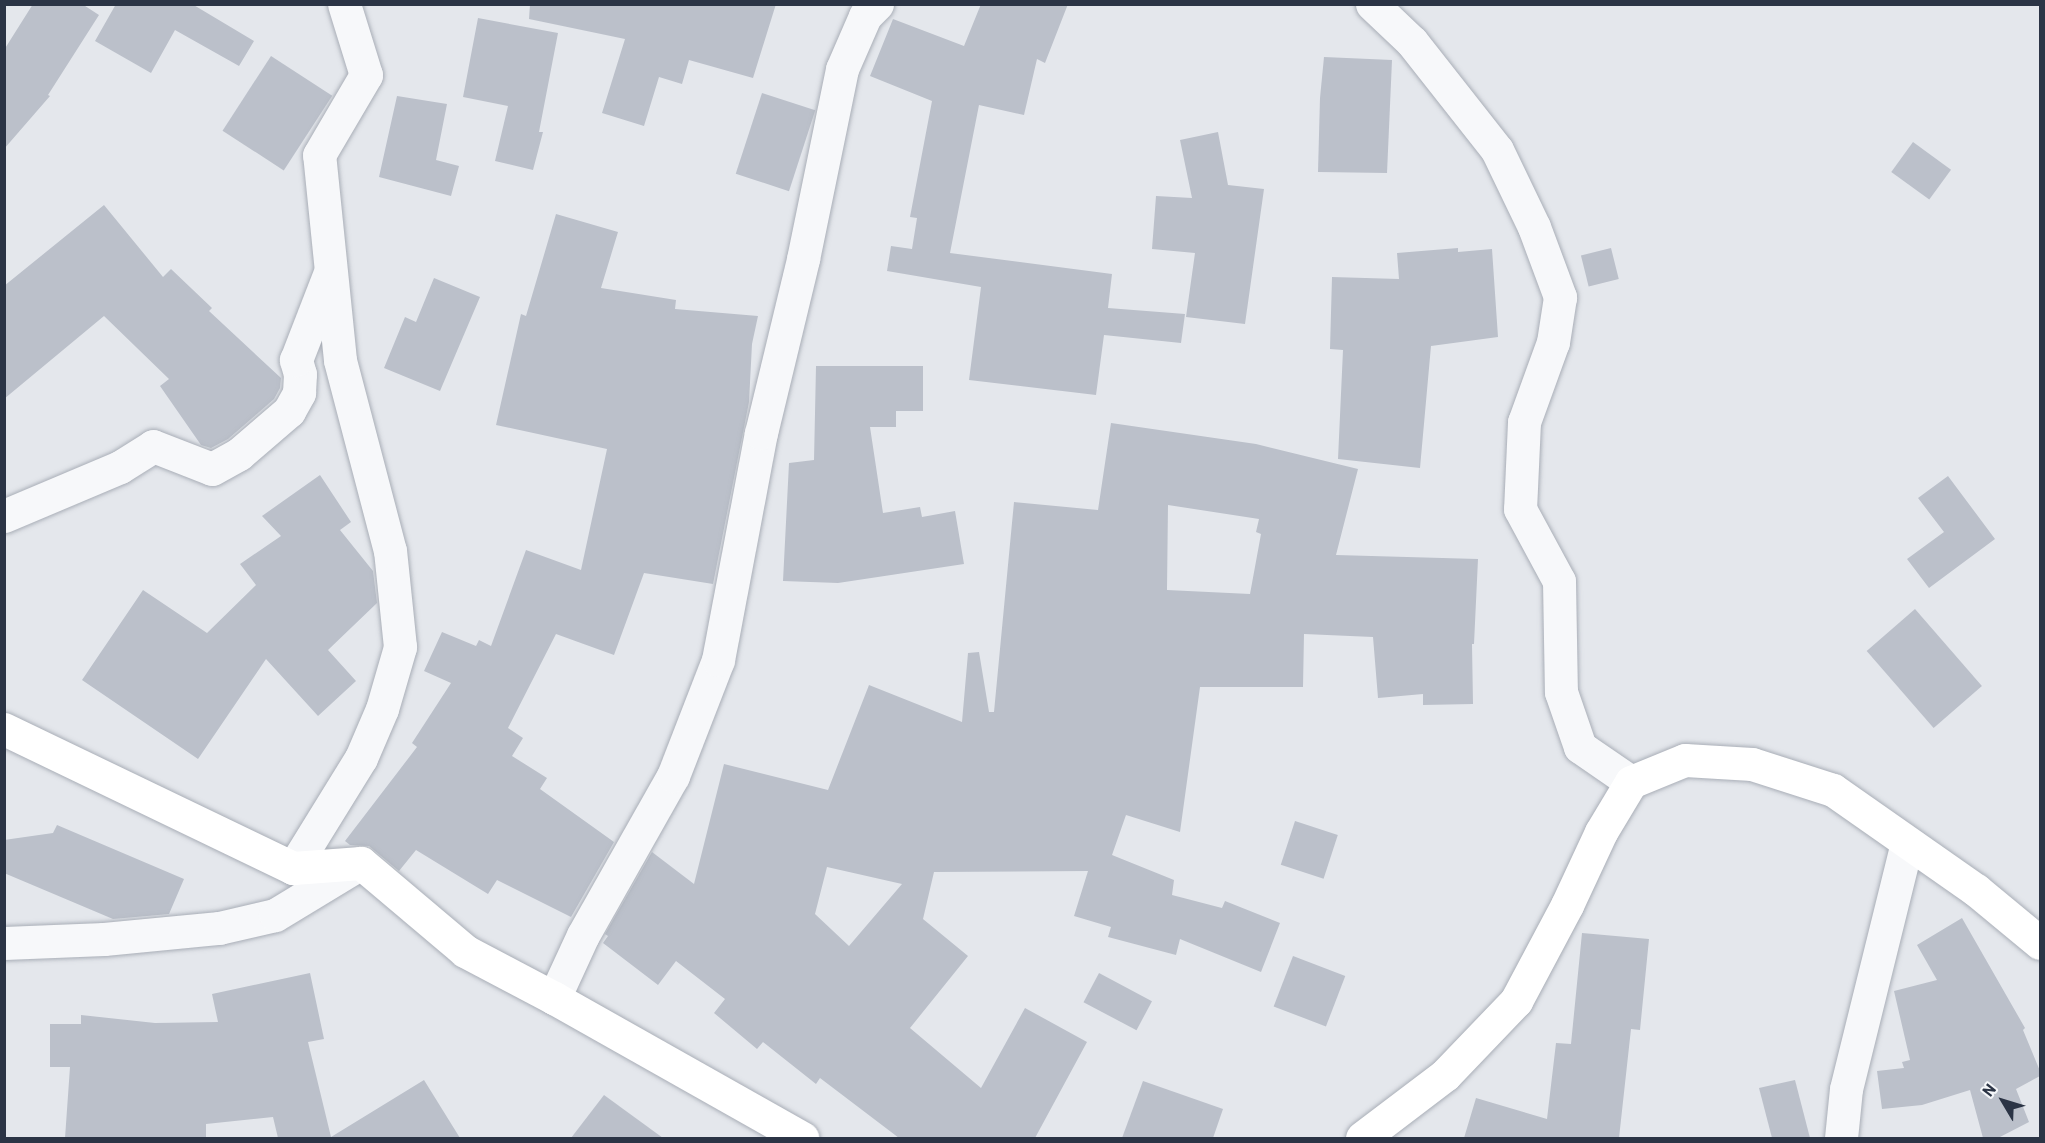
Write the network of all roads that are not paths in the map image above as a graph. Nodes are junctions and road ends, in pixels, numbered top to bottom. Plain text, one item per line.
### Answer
1 (344, 4) edge
2 (877, 4) edge
3 (1372, 4) edge
4 (332, 267) junction
5 (4, 516) edge
6 (4, 729) edge
7 (1631, 782) junction
8 (1907, 842) junction
9 (361, 863) junction
10 (293, 868) junction
11 (4, 943) edge
12 (2040, 943) edge
13 (554, 998) junction
14 (802, 1138) edge
15 (1362, 1138) edge
16 (1841, 1138) edge

1 - 4 street
2 - 13 street
3 - 7 street
4 - 5 street
4 - 10 street
6 - 10 main road
7 - 8 main road
7 - 15 main road
8 - 12 main road
8 - 16 street
9 - 10 main road
9 - 11 street
9 - 13 main road
13 - 14 main road

